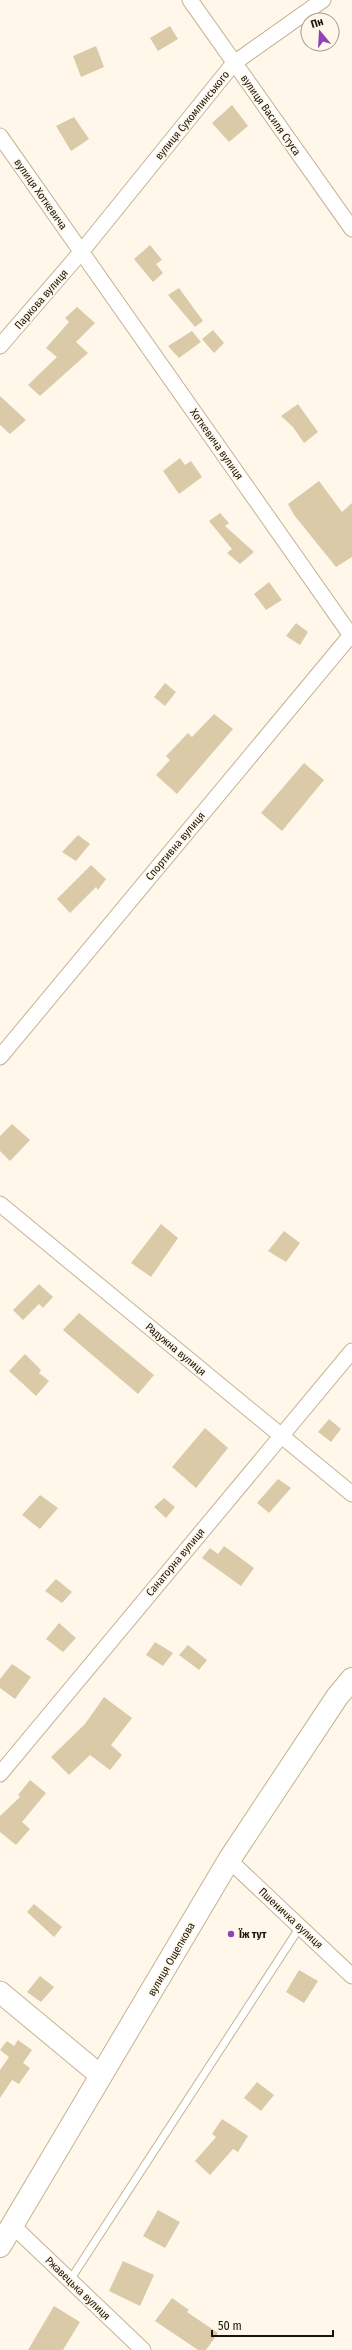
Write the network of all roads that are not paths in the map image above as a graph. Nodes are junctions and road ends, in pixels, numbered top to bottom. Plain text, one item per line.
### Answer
1 (190, 0) edge
2 (323, 0) edge
3 (234, 63) junction
4 (0, 136) edge
5 (352, 229) edge
6 (82, 252) junction
7 (0, 346) edge
8 (352, 636) edge
9 (0, 1057) edge
10 (0, 1204) edge
11 (352, 1351) edge
12 (280, 1435) junction
13 (352, 1494) edge
14 (345, 1691) edge
15 (0, 1774) edge
16 (229, 1860) junction
17 (300, 1927) junction
18 (352, 1976) edge
19 (0, 1992) edge
20 (101, 2076) junction
21 (12, 2225) junction
22 (0, 2246) edge
23 (70, 2280) junction
24 (143, 2350) edge

1 - 3 street, вулиця Василя Стуса
2 - 3 street, вулиця Сухомлинського
3 - 5 street, вулиця Василя Стуса
3 - 6 street, вулиця Сухомлинського
4 - 6 street, вулиця Хоткевича
6 - 7 street, Паркова вулиця
6 - 8 street, Хоткевича вулиця
8 - 9 street, Спортивна вулиця
10 - 12 street, Радужна вулиця
11 - 12 street, Санаторна вулиця
12 - 13 street, Радужна вулиця
12 - 15 street, Санаторна вулиця
14 - 16 highway, вулиця Ощепкова
16 - 17 street, Пшеничка вулиця
16 - 20 highway, вулиця Ощепкова
17 - 18 street, Пшеничка вулиця
17 - 23 lane
19 - 20 street
20 - 21 highway, вулиця Ощепкова
21 - 22 highway, вулиця Ощепкова
21 - 23 street, Ржавецька вулиця
23 - 24 street, Ржавецька вулиця

